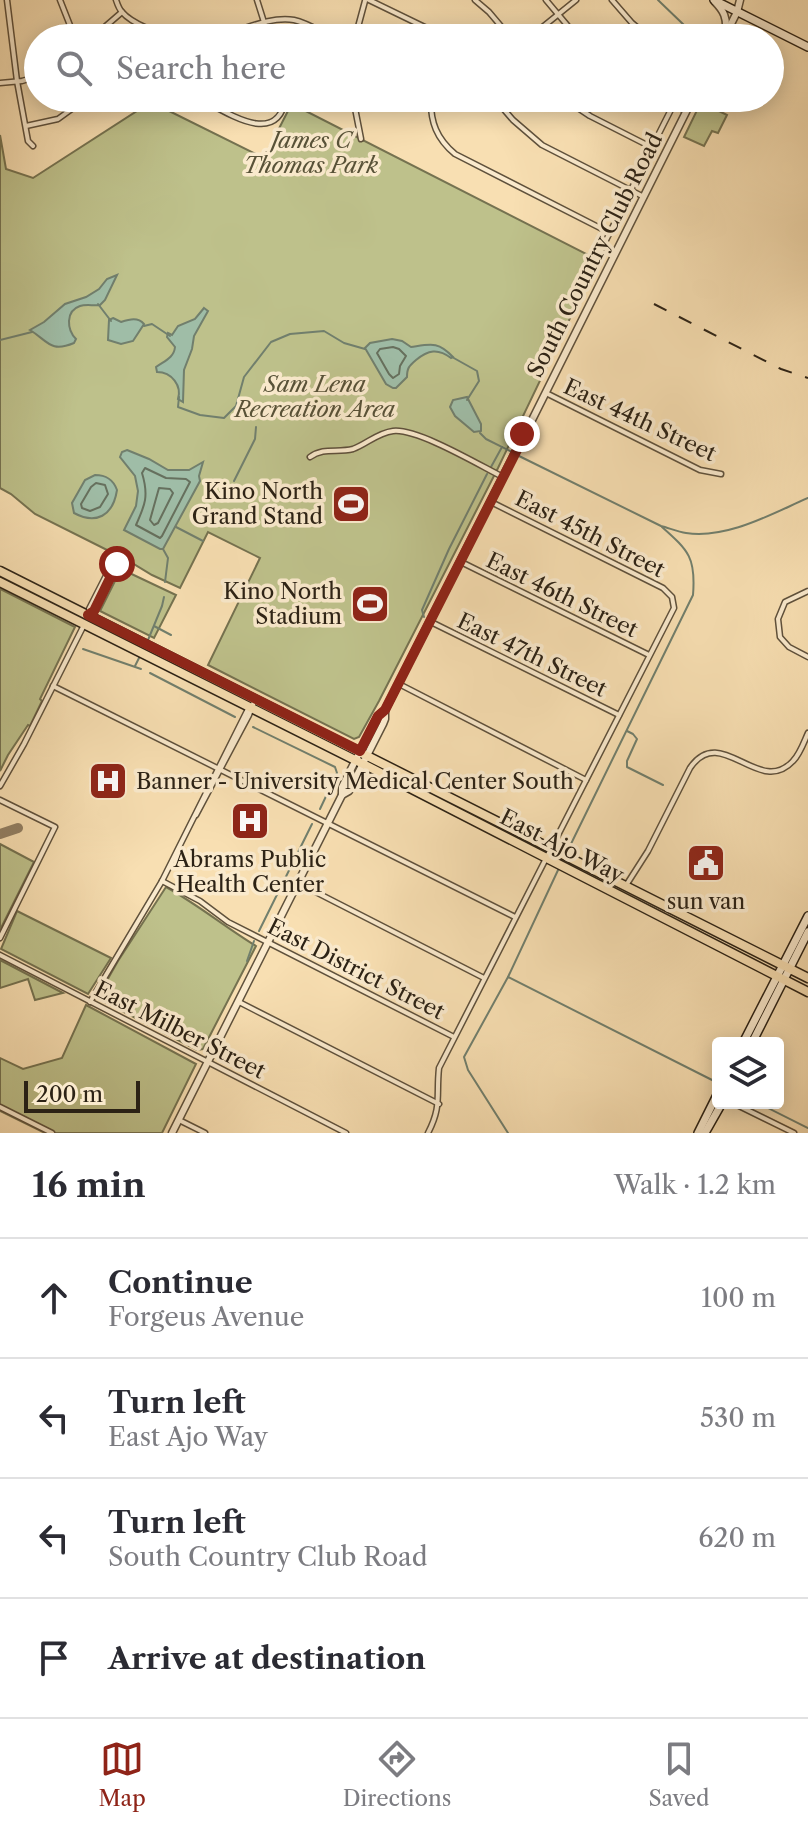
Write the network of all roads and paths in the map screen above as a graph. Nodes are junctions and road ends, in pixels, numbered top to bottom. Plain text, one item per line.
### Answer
1 (7, 0) edge
2 (60, 0) edge
3 (116, 0) edge
4 (257, 0) edge
5 (366, 0) edge
6 (475, 0) edge
7 (546, 0) edge
8 (576, 0) edge
9 (612, 0) edge
10 (714, 0) edge
11 (740, 0) edge
12 (122, 12) junction
13 (737, 12) junction
14 (558, 14) junction
15 (264, 22) junction
16 (69, 24) edge
17 (108, 24) edge
18 (140, 24) edge
19 (258, 24) edge
20 (303, 24) edge
21 (359, 24) edge
22 (418, 24) edge
23 (499, 24) edge
24 (546, 24) edge
25 (566, 24) edge
26 (633, 24) edge
27 (725, 24) edge
28 (731, 24) edge
29 (761, 24) edge
30 (0, 30) edge
31 (11, 31) junction
32 (784, 35) edge
33 (808, 47) edge
34 (24, 79) edge
35 (17, 81) junction
36 (0, 83) edge
37 (70, 112) edge
38 (233, 112) edge
39 (282, 112) edge
40 (356, 112) edge
41 (432, 112) edge
42 (506, 112) edge
43 (583, 112) edge
44 (670, 112) edge
45 (686, 112) edge
46 (26, 126) junction
47 (361, 139) dead end
48 (33, 146) dead end
49 (651, 147) junction
50 (632, 191) junction
51 (644, 197) junction
52 (610, 233) junction
53 (598, 256) dead end
54 (546, 393) junction
55 (310, 457) dead end
56 (721, 474) dead end
57 (503, 477) junction
58 (491, 502) junction
59 (117, 559) dead end
60 (461, 562) junction
61 (0, 571) edge
62 (0, 582) edge
63 (808, 591) edge
64 (86, 620) junction
65 (431, 622) junction
66 (649, 656) junction
67 (808, 657) edge
68 (399, 684) junction
69 (53, 686) junction
70 (252, 703) junction
71 (619, 715) junction
72 (808, 733) edge
73 (361, 758) junction
74 (218, 769) junction
75 (586, 780) junction
76 (0, 786) edge
77 (0, 800) edge
78 (458, 801) junction
79 (453, 810) junction
80 (329, 823) junction
81 (551, 848) junction
82 (546, 858) junction
83 (162, 881) junction
84 (298, 883) junction
85 (625, 886) junction
86 (620, 896) junction
87 (808, 916) edge
88 (515, 917) junction
89 (808, 932) edge
90 (0, 938) edge
91 (268, 942) junction
92 (0, 955) edge
93 (786, 967) junction
94 (484, 978) junction
95 (780, 978) junction
96 (808, 978) edge
97 (808, 992) edge
98 (90, 1002) junction
99 (239, 1002) junction
100 (454, 1037) junction
101 (746, 1037) edge
102 (755, 1037) edge
103 (208, 1062) junction
104 (439, 1104) junction
105 (712, 1106) edge
106 (0, 1107) edge
107 (719, 1109) edge
108 (745, 1109) edge
109 (179, 1120) junction
110 (52, 1133) edge
111 (172, 1133) edge
112 (205, 1133) edge
113 (346, 1133) edge
114 (428, 1133) edge
115 (698, 1133) edge
116 (705, 1133) edge
117 (794, 1133) edge

1 - 31 street
2 - 16 street
3 - 12 street
4 - 15 street
5 - 21 street
5 - 22 street
6 - 23 street
7 - 14 street
8 - 14 street
9 - 26 street
10 - 13 main road
10 - 27 street
11 - 13 street
12 - 17 street
12 - 18 street
13 - 28 street
13 - 29 main road
14 - 24 street
14 - 25 street
15 - 19 street
15 - 20 street
30 - 31 street
31 - 35 street
32 - 33 main road
34 - 35 street
35 - 36 street
35 - 46 street
37 - 46 street
38 - 39 street
40 - 47 street
41 - 52 street
42 - 50 street
43 - 49 street
44 - 49 street, South Country Club Road
45 - 51 street, South Country Club Road
46 - 48 street
49 - 50 street, South Country Club Road
50 - 51 street
50 - 52 street, South Country Club Road
51 - 54 street, South Country Club Road
52 - 53 street, South Country Club Road
54 - 56 street, East 44th Street
54 - 57 street, South Country Club Road
55 - 57 street
57 - 58 street, South Country Club Road
58 - 60 street, South Country Club Road
58 - 66 street, East 45th Street
59 - 64 street
60 - 65 street, South Country Club Road
60 - 66 street, East 46th Street
61 - 64 main road, East Ajo Way
62 - 64 main road, East Ajo Way
63 - 67 street
64 - 69 street
64 - 70 main road, East Ajo Way
65 - 68 street, South Country Club Road
65 - 71 street, East 47th Street
66 - 71 street
68 - 73 street, South Country Club Road
68 - 75 street
69 - 74 street
69 - 76 street
70 - 73 main road, East Ajo Way
70 - 74 street
71 - 75 street
72 - 85 street
73 - 78 main road, East Ajo Way
73 - 79 main road, East Ajo Way
73 - 80 street, South Country Club Road
74 - 80 street
74 - 83 street
75 - 81 street
77 - 90 street
78 - 79 main road
78 - 81 main road, East Ajo Way
79 - 82 main road, East Ajo Way
80 - 84 street, South Country Club Road
80 - 88 street
81 - 82 street
81 - 85 main road, East Ajo Way
82 - 86 main road, East Ajo Way
82 - 88 street
83 - 91 street, East District Street
83 - 98 street
84 - 91 street, South Country Club Road
84 - 94 street
85 - 86 street
85 - 93 main road, East Ajo Way
86 - 95 main road, East Ajo Way
87 - 93 main road
88 - 94 street
89 - 93 main road
91 - 99 street, South Country Club Road
91 - 100 street, East District Street
92 - 98 street, East Milber Street
93 - 95 main road
93 - 96 main road, East Ajo Way
94 - 100 street
95 - 97 main road, East Ajo Way
95 - 101 main road
95 - 102 main road
98 - 103 street, East Milber Street
99 - 103 street, South Country Club Road
99 - 104 street
100 - 104 street
103 - 109 street, South Country Club Road
103 - 113 street, East Milber Street
104 - 114 street
105 - 115 main road
106 - 110 street
107 - 116 main road
108 - 117 street
109 - 111 street, South Country Club Road
109 - 112 street

